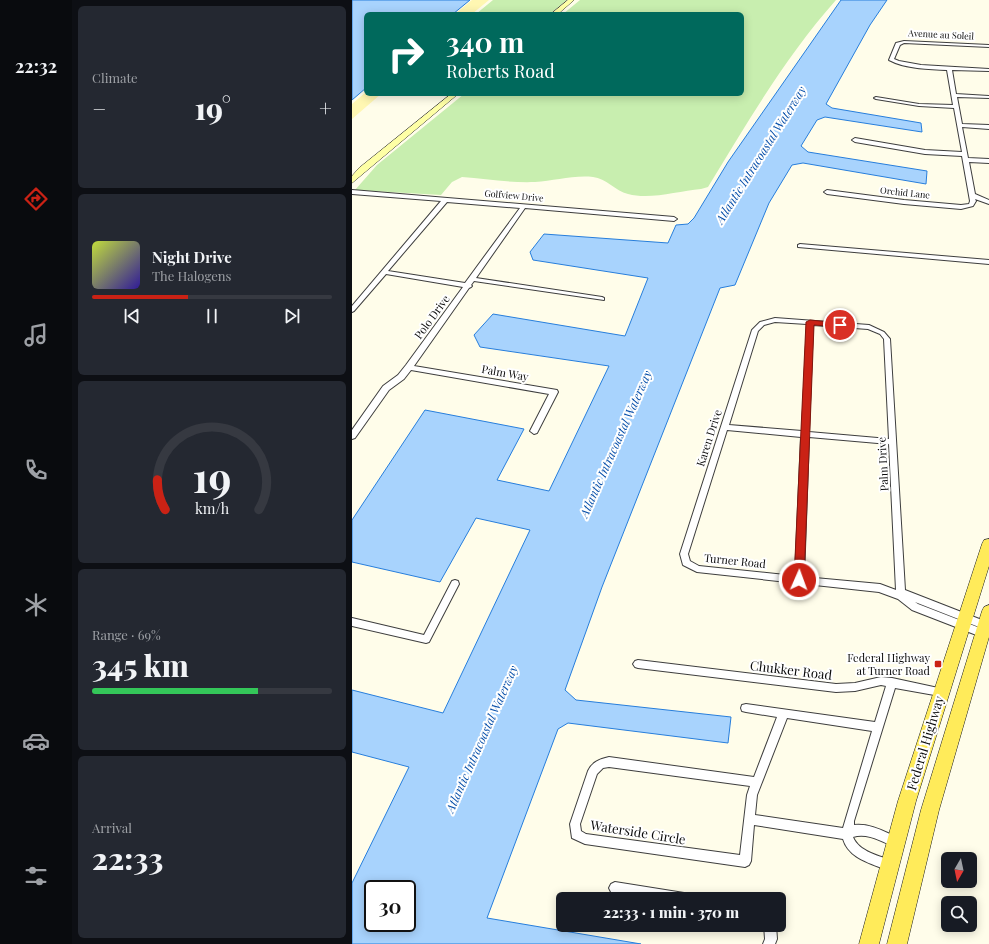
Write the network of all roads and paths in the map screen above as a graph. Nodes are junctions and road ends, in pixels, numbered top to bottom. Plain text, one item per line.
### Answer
1 (571, 0) edge
2 (556, 12) edge
3 (989, 46) edge
4 (949, 67) junction
5 (989, 70) edge
6 (954, 95) junction
7 (453, 96) edge
8 (989, 97) edge
9 (876, 98) dead end
10 (956, 107) junction
11 (959, 125) junction
12 (989, 127) edge
13 (854, 140) dead end
14 (965, 157) junction
15 (989, 161) edge
16 (352, 181) edge
17 (352, 192) edge
18 (827, 192) dead end
19 (971, 195) junction
20 (989, 198) edge
21 (445, 200) junction
22 (989, 202) edge
23 (524, 206) junction
24 (674, 219) dead end
25 (800, 246) dead end
26 (989, 262) edge
27 (384, 272) junction
28 (473, 279) junction
29 (469, 286) junction
30 (602, 299) dead end
31 (352, 310) edge
32 (810, 322) junction
33 (409, 367) junction
34 (724, 427) junction
35 (534, 431) dead end
36 (805, 434) junction
37 (352, 436) edge
38 (893, 442) junction
39 (989, 544) edge
40 (686, 563) joint
41 (799, 580) junction
42 (455, 584) dead end
43 (900, 596) junction
44 (964, 621) junction
45 (352, 622) edge
46 (985, 623) edge
47 (638, 664) dead end
48 (892, 682) junction
49 (940, 692) junction
50 (746, 708) dead end
51 (784, 713) junction
52 (877, 727) junction
53 (756, 782) junction
54 (750, 819) junction
55 (848, 834) junction
56 (896, 842) junction
57 (889, 865) junction
58 (615, 888) dead end
59 (640, 892) edge
60 (771, 932) edge
61 (769, 944) edge
62 (869, 944) edge
63 (897, 944) edge

1 - 2 main road
3 - 4 street, Avenue au Soleil
4 - 5 street, Avenue au Soleil
4 - 6 street
6 - 8 street
6 - 10 street
7 - 16 main road
9 - 10 street
10 - 11 street
11 - 12 street
11 - 14 street
13 - 14 street
14 - 15 street
14 - 19 street
17 - 21 street, Golfview Drive
18 - 19 street, Orchid Lane
19 - 20 street
19 - 22 street
21 - 23 street, Golfview Drive
21 - 27 street
23 - 24 street, Golfview Drive
23 - 28 street, Polo Drive
25 - 26 street
27 - 29 street
27 - 31 street
28 - 29 street, Polo Drive
28 - 30 street
29 - 33 street, Polo Drive
32 - 34 street, Karen Drive
32 - 36 street
32 - 38 street, Palm Drive
33 - 35 street, Palm Way
33 - 37 street, Polo Drive
34 - 36 street
34 - 40 street, Karen Drive
36 - 38 street
36 - 41 street
38 - 43 street, Palm Drive
39 - 44 main road, Federal Highway
40 - 41 street, Turner Road
41 - 43 street, Turner Road
42 - 45 street
43 - 44 street, Turner Road
44 - 46 street, Turner Road
44 - 49 main road, Federal Highway
46 - 63 main road, Federal Highway
47 - 48 street, Chukker Road
48 - 49 street, Chukker Road
48 - 52 street
49 - 56 main road, Federal Highway
50 - 51 street
51 - 52 street
51 - 53 street, Waterside Circle
52 - 55 street
53 - 54 street, Waterside Circle
53 - 54 street, Waterside Circle
54 - 55 street
55 - 56 street
55 - 57 street
56 - 57 main road, Federal Highway
57 - 62 main road, Federal Highway
58 - 59 street
60 - 61 street

